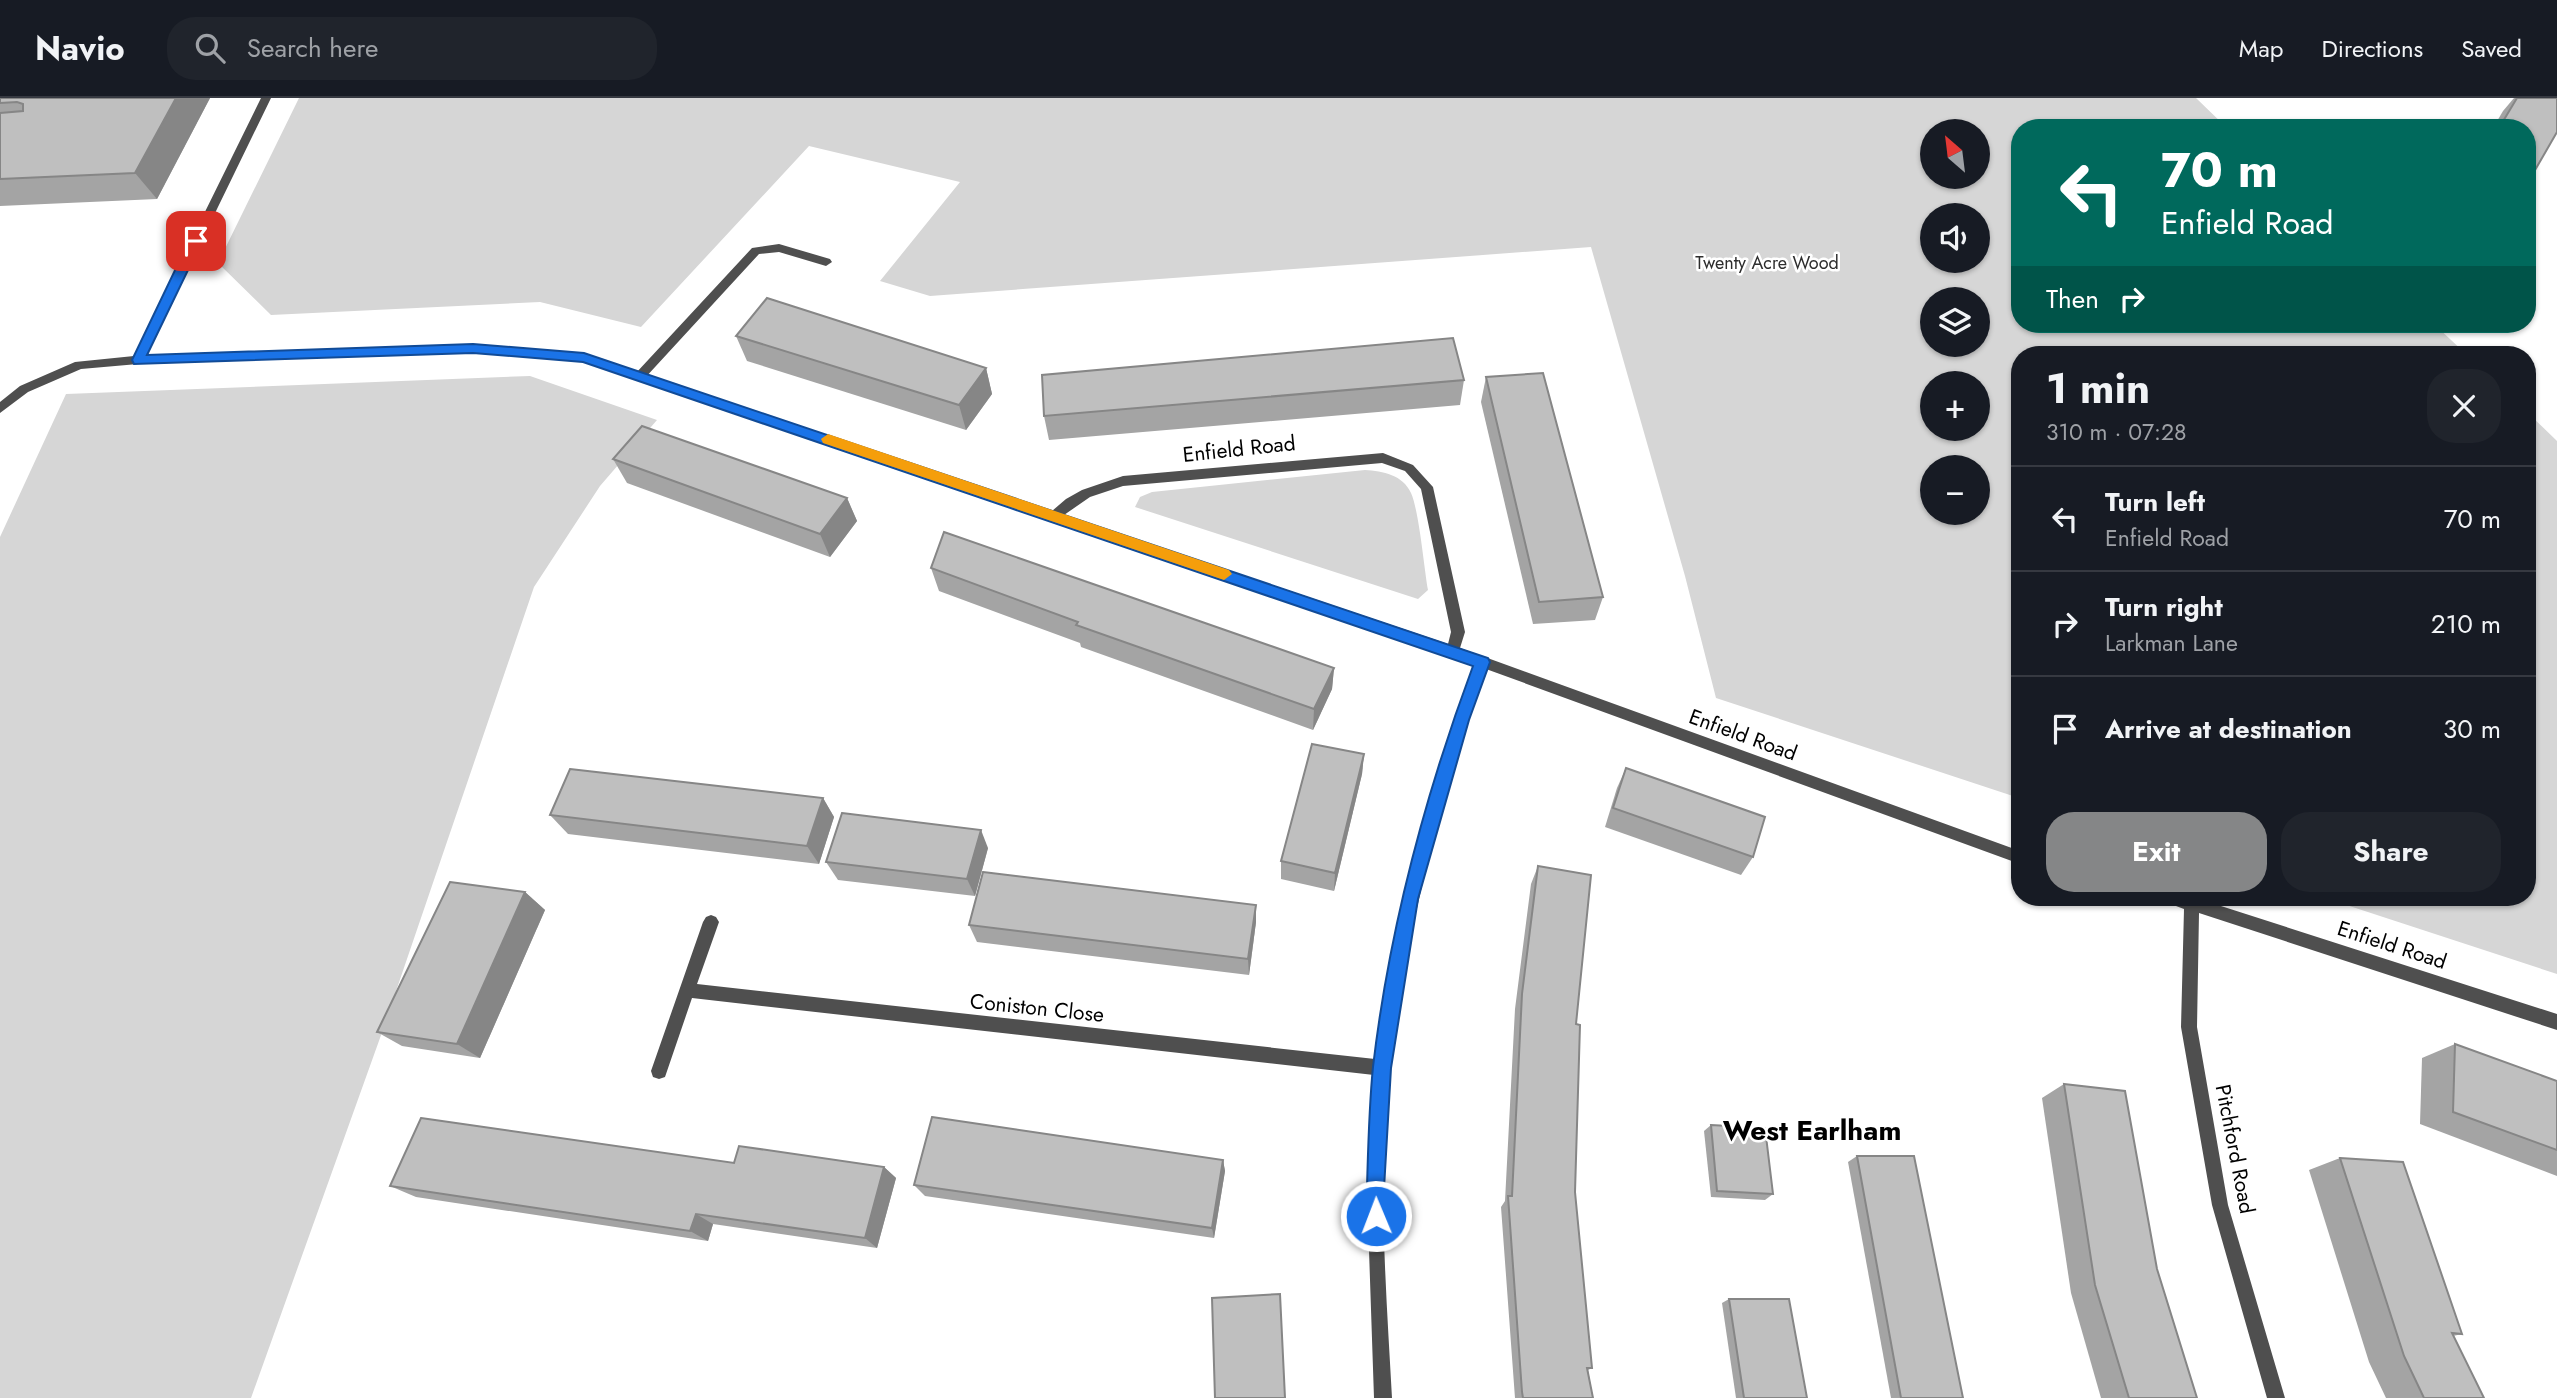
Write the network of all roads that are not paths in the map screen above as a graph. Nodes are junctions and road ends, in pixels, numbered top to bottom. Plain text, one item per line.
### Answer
1 (266, 98) edge
2 (826, 262) dead end
3 (138, 360) junction
4 (640, 376) junction
5 (0, 409) edge
6 (1055, 516) junction
7 (1452, 652) junction
8 (1482, 662) junction
9 (2011, 855) edge
10 (2192, 906) edge
11 (2201, 906) edge
12 (711, 922) dead end
13 (687, 990) junction
14 (2557, 1021) edge
15 (1382, 1068) junction
16 (659, 1071) dead end
17 (1383, 1398) edge
18 (2276, 1398) edge

1 - 3 street
2 - 4 street
3 - 4 street, Enfield Road
3 - 5 street, Enfield Road
4 - 6 street, Enfield Road
6 - 7 street, Enfield Road
6 - 7 street, Enfield Road
7 - 8 street, Enfield Road
8 - 9 street, Enfield Road
8 - 15 street
10 - 18 street, Pitchford Road
11 - 14 street, Enfield Road
12 - 13 street
13 - 15 street, Coniston Close
13 - 16 street
15 - 17 street

